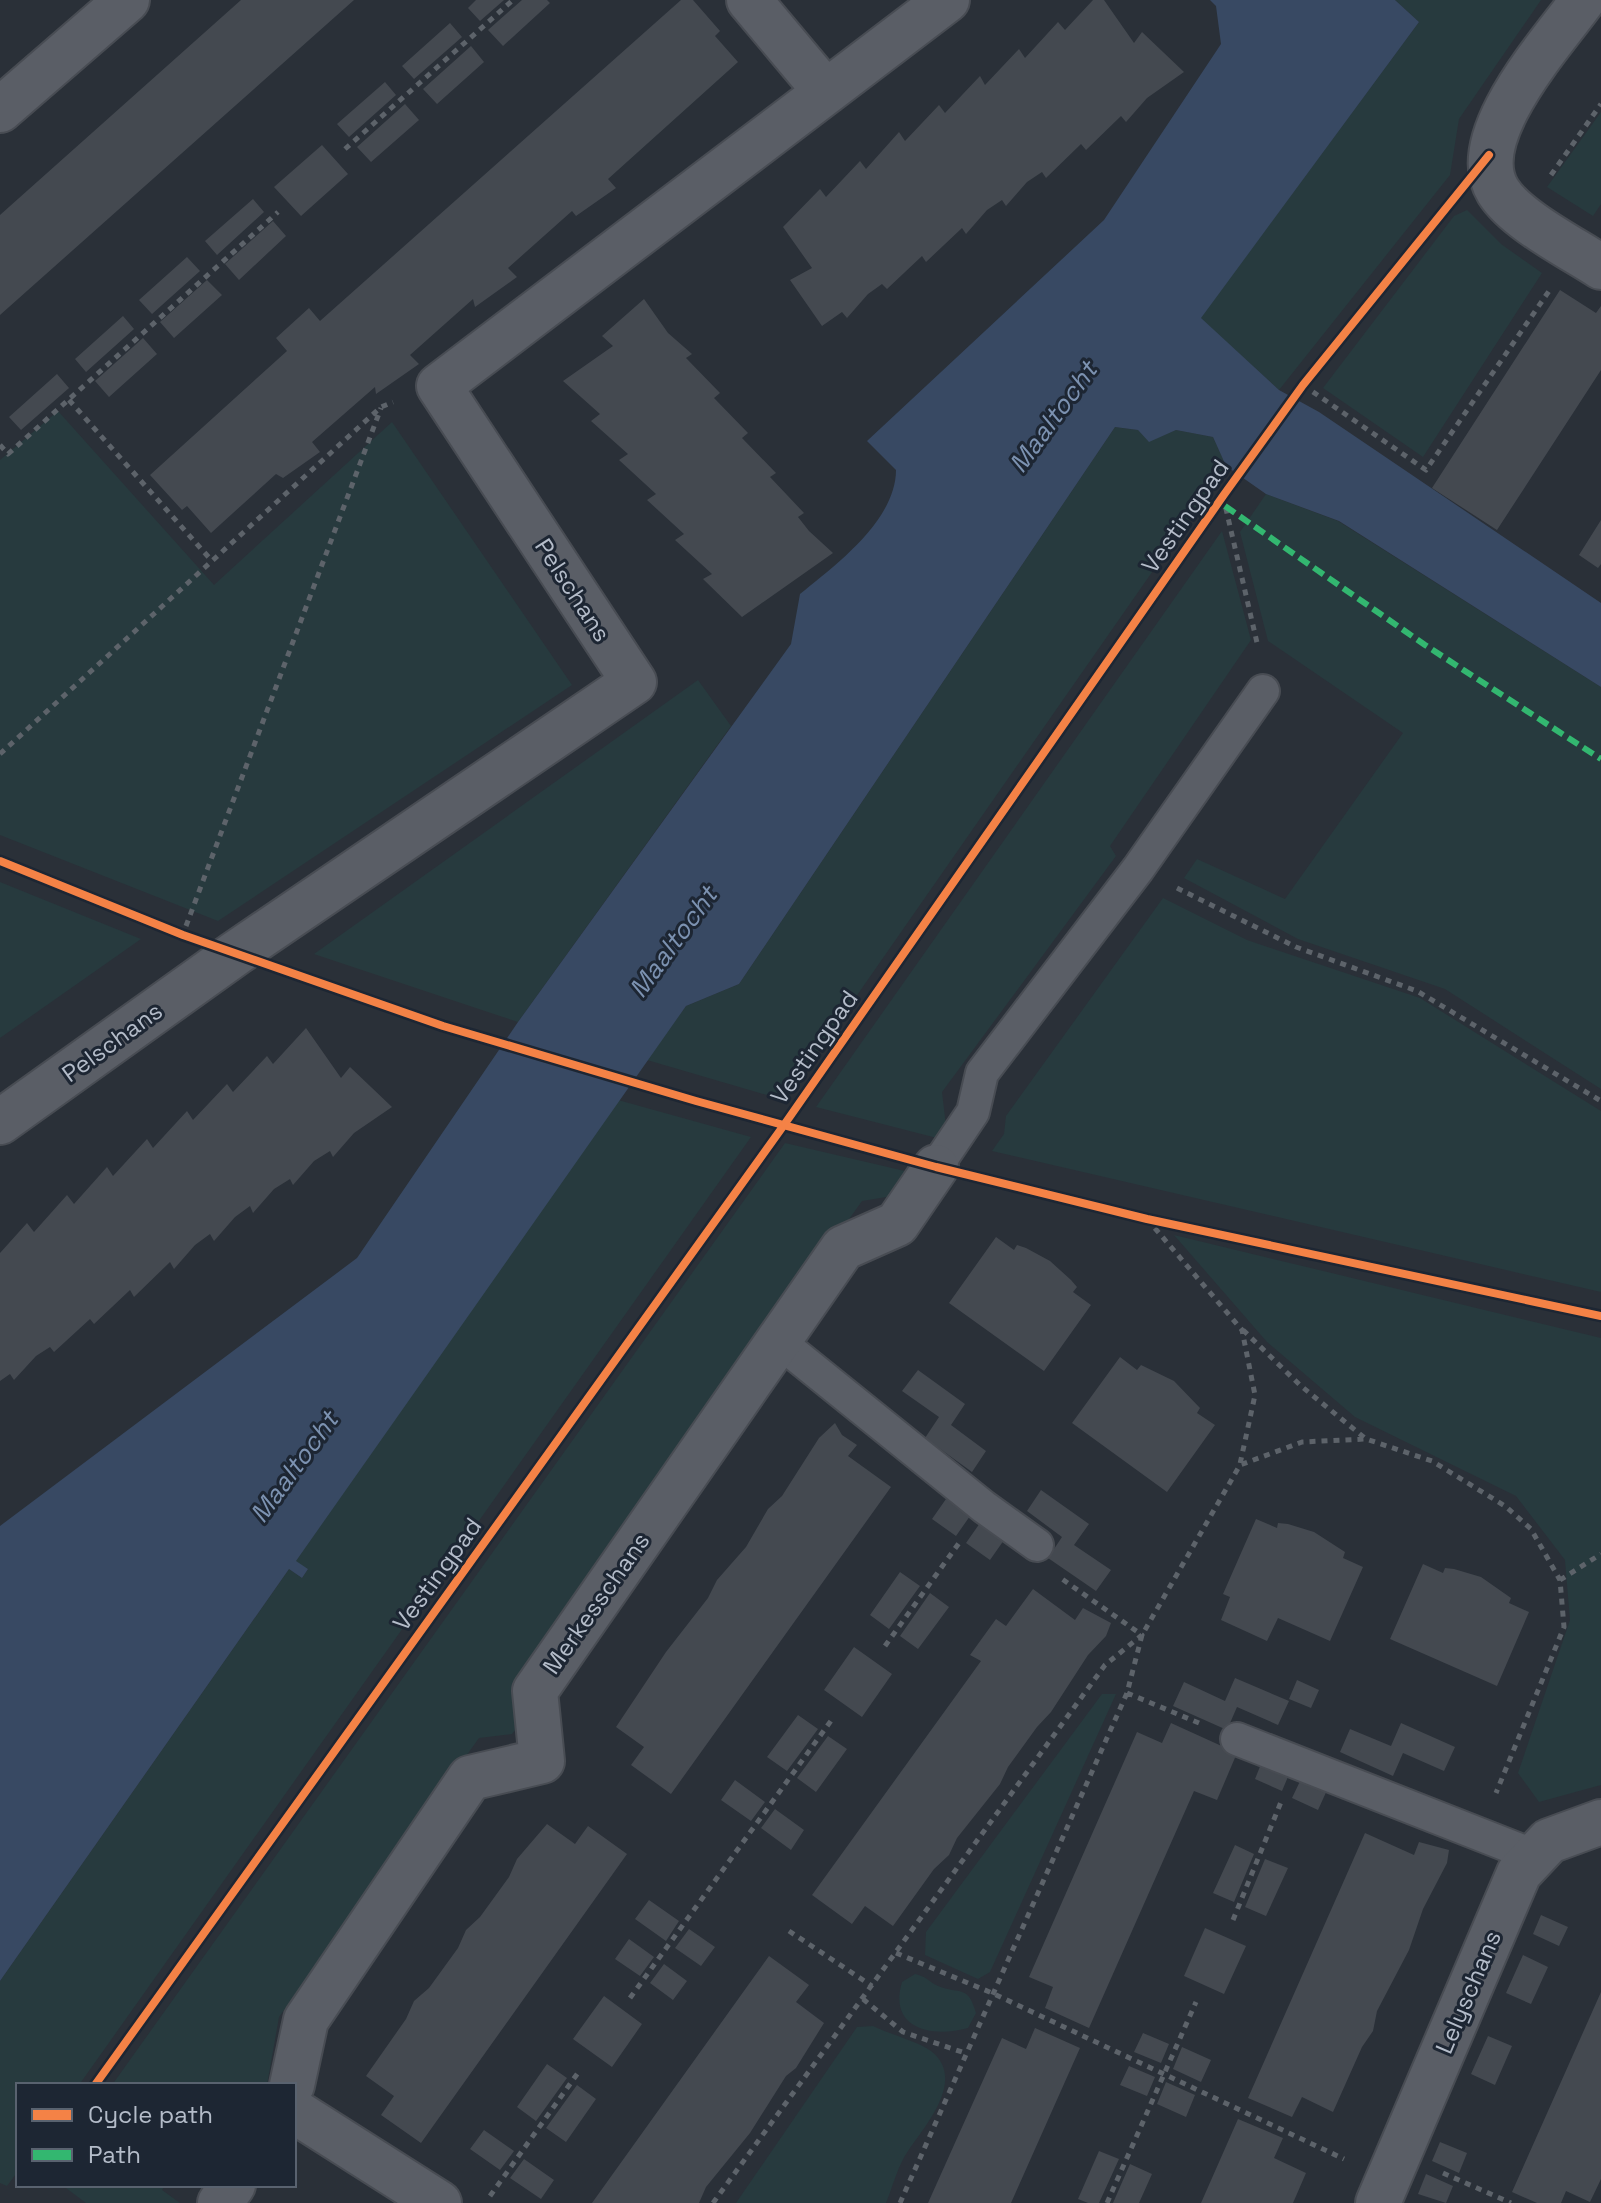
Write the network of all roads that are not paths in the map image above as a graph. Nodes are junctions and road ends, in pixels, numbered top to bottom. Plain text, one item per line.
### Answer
1 (127, 0) edge
2 (749, 0) edge
3 (947, 0) edge
4 (1583, 0) edge
5 (826, 92) junction
6 (0, 110) edge
7 (1589, 259) edge
8 (1263, 691) dead end
9 (0, 1122) edge
10 (936, 1167) joint
11 (777, 1340) junction
12 (1037, 1545) road end
13 (1237, 1739) road end
14 (1601, 1822) edge
15 (1535, 1856) junction
16 (292, 2083) edge
17 (296, 2112) edge
18 (1388, 2179) edge
19 (439, 2203) edge

1 - 6 street
2 - 5 street
3 - 5 street, Pelschans
4 - 7 street
5 - 9 street, Pelschans
8 - 10 lane
10 - 11 street, Merkesschans
11 - 12 lane
11 - 16 street, Merkesschans
13 - 15 lane
14 - 15 street, Lelyschans
15 - 18 street, Lelyschans
17 - 19 street

